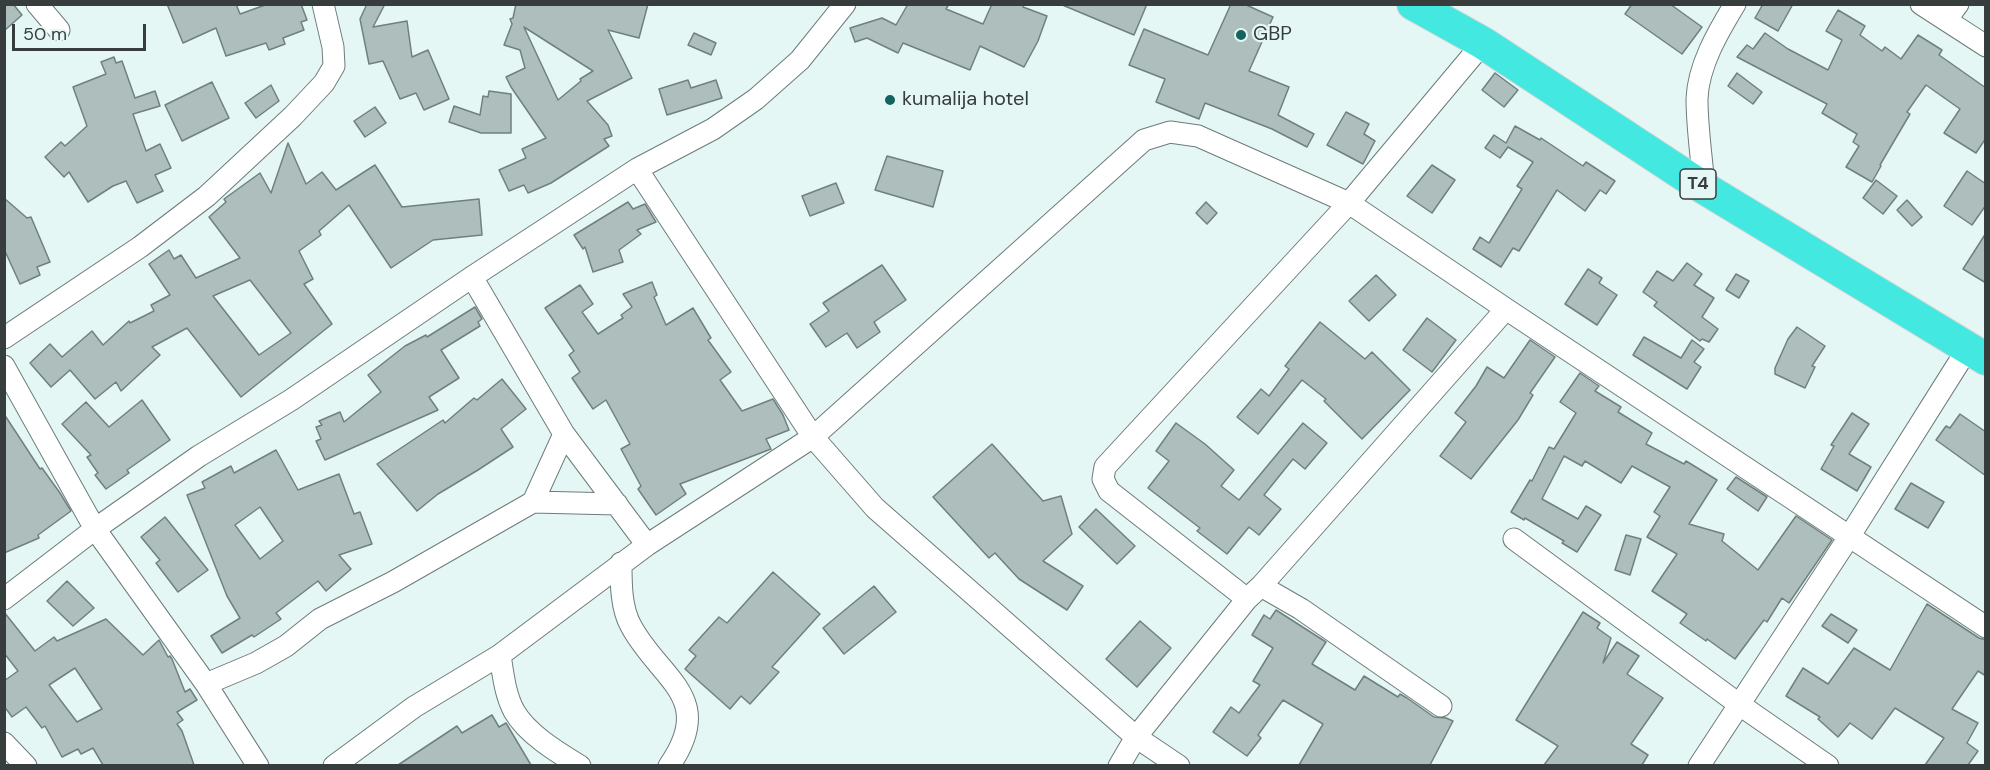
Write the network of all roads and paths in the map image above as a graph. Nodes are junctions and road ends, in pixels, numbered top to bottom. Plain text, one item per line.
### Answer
1 (37, 4) edge
2 (323, 4) edge
3 (845, 4) edge
4 (1413, 4) edge
5 (1735, 4) edge
6 (1921, 4) edge
7 (1952, 12) edge
8 (59, 30) dead end
9 (1483, 44) junction
10 (1986, 46) edge
11 (637, 169) junction
12 (1704, 188) junction
13 (1349, 203) junction
14 (471, 277) junction
15 (1506, 309) junction
16 (4, 338) edge
17 (1977, 354) edge
18 (4, 366) edge
19 (564, 434) junction
20 (813, 437) junction
21 (534, 502) junction
22 (616, 504) junction
23 (95, 529) junction
24 (1850, 537) junction
25 (1514, 539) dead end
26 (647, 545) junction
27 (621, 563) junction
28 (1254, 592) junction
29 (4, 599) edge
30 (1986, 627) edge
31 (500, 655) junction
32 (206, 684) junction
33 (1740, 705) junction
34 (1441, 706) dead end
35 (1136, 737) junction
36 (4, 743) edge
37 (26, 765) edge
38 (258, 765) edge
39 (334, 765) edge
40 (580, 765) edge
41 (669, 765) edge
42 (1119, 765) edge
43 (1179, 765) edge
44 (1699, 765) edge
45 (1828, 765) edge

1 - 8 street
2 - 16 street
3 - 11 street
4 - 9 highway, T4
5 - 12 street
6 - 7 street
7 - 10 street
9 - 12 highway, T4
9 - 13 street
11 - 14 street
11 - 20 street
12 - 17 highway, T4
13 - 15 street
13 - 20 street
13 - 28 street
14 - 19 street
14 - 23 street
15 - 24 street
15 - 28 street
17 - 24 street
18 - 23 street
19 - 21 street
19 - 22 street
20 - 26 street
20 - 35 street
21 - 22 street
21 - 32 street
22 - 26 street
23 - 29 street
23 - 32 street
24 - 30 street
24 - 33 street
25 - 33 street
26 - 27 street
27 - 31 street
27 - 41 street
28 - 34 street
28 - 35 street
31 - 39 street
31 - 40 street
32 - 38 street
33 - 44 street
33 - 45 street
35 - 42 street
35 - 43 street
36 - 37 street

